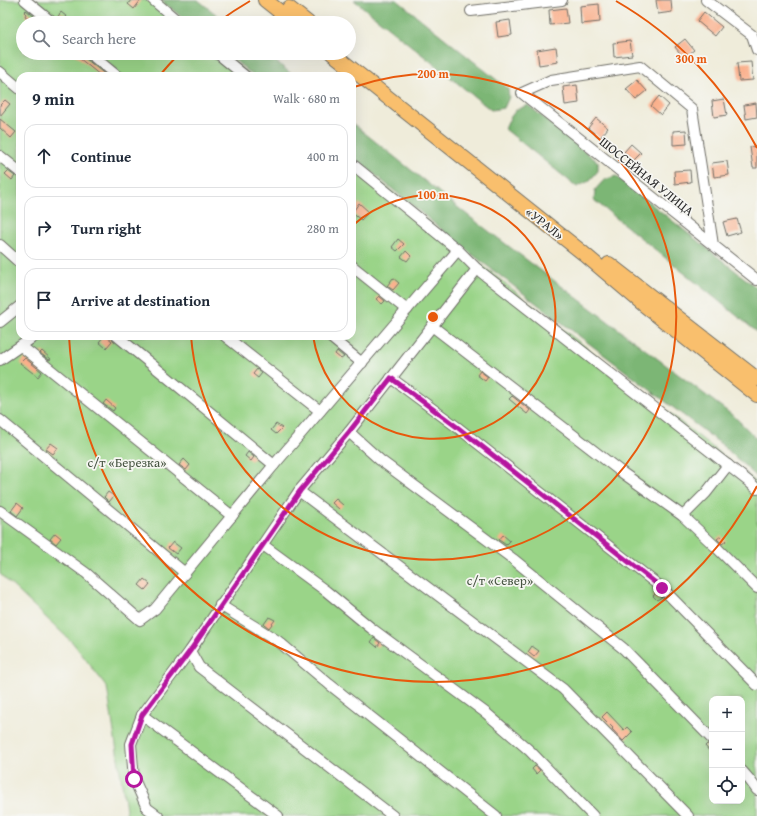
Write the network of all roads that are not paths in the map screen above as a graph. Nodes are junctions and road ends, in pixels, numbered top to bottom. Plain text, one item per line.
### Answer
1 (25, 0) edge
2 (152, 0) edge
3 (265, 0) edge
4 (279, 0) edge
5 (562, 0) edge
6 (706, 0) edge
7 (471, 11) dead end
8 (44, 16) edge
9 (171, 16) edge
10 (285, 16) edge
11 (299, 16) edge
12 (757, 50) edge
13 (98, 60) edge
14 (226, 60) edge
15 (341, 60) edge
16 (355, 60) edge
17 (0, 72) edge
18 (112, 72) edge
19 (240, 72) edge
20 (356, 72) edge
21 (356, 72) edge
22 (16, 85) edge
23 (0, 156) edge
24 (356, 167) edge
25 (16, 169) edge
26 (713, 245) junction
27 (0, 246) edge
28 (458, 250) junction
29 (16, 260) edge
30 (356, 269) edge
31 (477, 269) junction
32 (757, 280) edge
33 (16, 309) edge
34 (407, 310) junction
35 (0, 322) edge
36 (432, 326) junction
37 (29, 340) edge
38 (122, 340) edge
39 (230, 340) edge
40 (334, 340) edge
41 (21, 346) junction
42 (0, 360) edge
43 (362, 363) junction
44 (391, 378) junction
45 (757, 379) edge
46 (757, 395) edge
47 (320, 411) junction
48 (0, 420) edge
49 (349, 432) junction
50 (274, 465) junction
51 (728, 465) junction
52 (757, 489) edge
53 (300, 491) junction
54 (0, 511) edge
55 (232, 516) junction
56 (683, 516) junction
57 (262, 545) junction
58 (185, 573) junction
59 (757, 588) edge
60 (220, 605) junction
61 (190, 651) junction
62 (757, 685) edge
63 (142, 715) junction
64 (709, 736) edge
65 (745, 774) edge
66 (757, 790) edge
67 (158, 816) edge
68 (278, 816) edge
69 (393, 816) edge
70 (496, 816) edge
71 (593, 816) edge
72 (688, 816) edge

1 - 8 street
2 - 9 street
3 - 10 highway
4 - 11 highway
5 - 7 street
6 - 12 street
13 - 18 street
14 - 19 street
15 - 20 highway, «УРАЛ»
16 - 45 highway, «УРАЛ»
17 - 22 street
21 - 46 highway, «УРАЛ»
23 - 25 street
24 - 28 street
26 - 26 street, ШОССЕЙНАЯ УЛИЦА
26 - 32 street, ШОССЕЙНАЯ УЛИЦА
27 - 29 street
28 - 31 street
28 - 34 street
30 - 34 street
31 - 36 street
31 - 51 street
33 - 35 street
34 - 43 street
36 - 44 street
36 - 56 street
37 - 41 street
38 - 50 street
39 - 47 street
40 - 43 street
41 - 42 street
41 - 55 street
43 - 47 street
44 - 49 street
44 - 62 street
47 - 50 street
48 - 58 street
49 - 53 street
49 - 64 street
50 - 55 street
51 - 52 street
51 - 56 street
53 - 57 street
53 - 72 street
54 - 58 street
55 - 58 street
56 - 59 street
57 - 60 street
57 - 71 street
60 - 61 street
60 - 70 street
61 - 63 street
61 - 69 street
63 - 67 street
63 - 68 street
65 - 66 street

